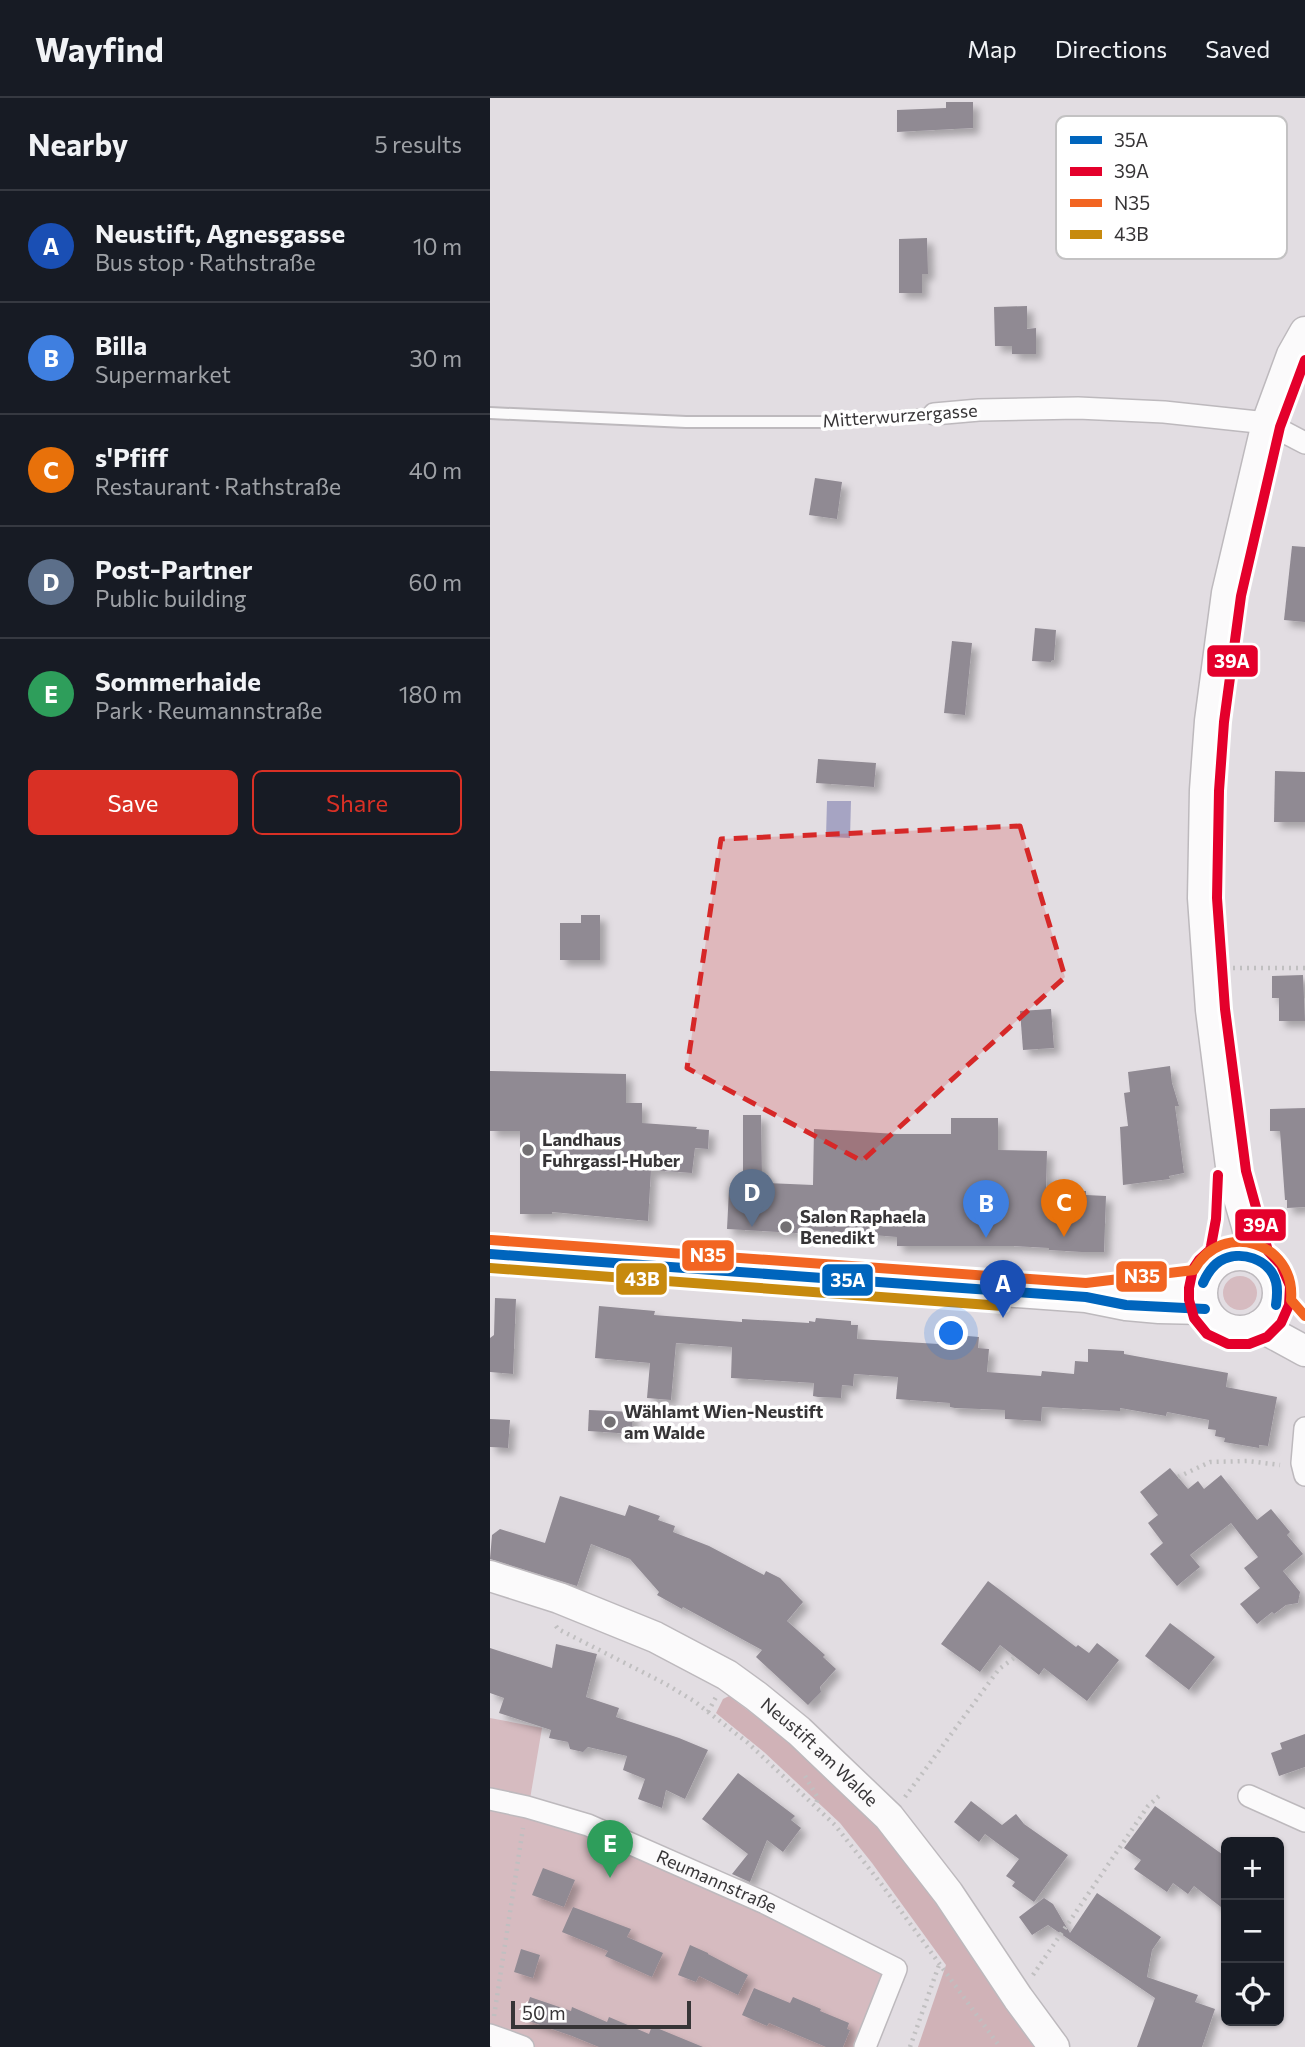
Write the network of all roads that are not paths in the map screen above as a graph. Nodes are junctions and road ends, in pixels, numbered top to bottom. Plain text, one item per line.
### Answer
1 (1305, 332) edge
2 (490, 413) edge
3 (934, 414) joint
4 (1267, 424) junction
5 (1305, 443) edge
6 (1232, 1174) junction
7 (490, 1254) edge
8 (1255, 1258) junction
9 (1223, 1259) junction
10 (1204, 1296) junction
11 (1267, 1316) junction
12 (1305, 1338) edge
13 (1305, 1351) edge
14 (1305, 1428) edge
15 (1304, 1469) edge
16 (490, 1576) edge
17 (1249, 1796) dead end
18 (490, 1799) edge
19 (1305, 1821) edge
20 (490, 2035) edge
21 (523, 2047) edge
22 (865, 2047) edge
23 (1054, 2047) edge

1 - 4 street
2 - 3 lane, Mitterwurzergasse
3 - 4 street, Mitterwurzergasse
4 - 5 street, Mitterwurzergasse
4 - 6 street
6 - 8 street
6 - 9 street
7 - 10 street
8 - 9 street
8 - 11 street
9 - 10 street
10 - 11 street
11 - 12 street
11 - 13 street
14 - 15 street
16 - 23 street, Neustift am Walde
17 - 19 street
18 - 22 street, Reumannstraße
20 - 21 street

